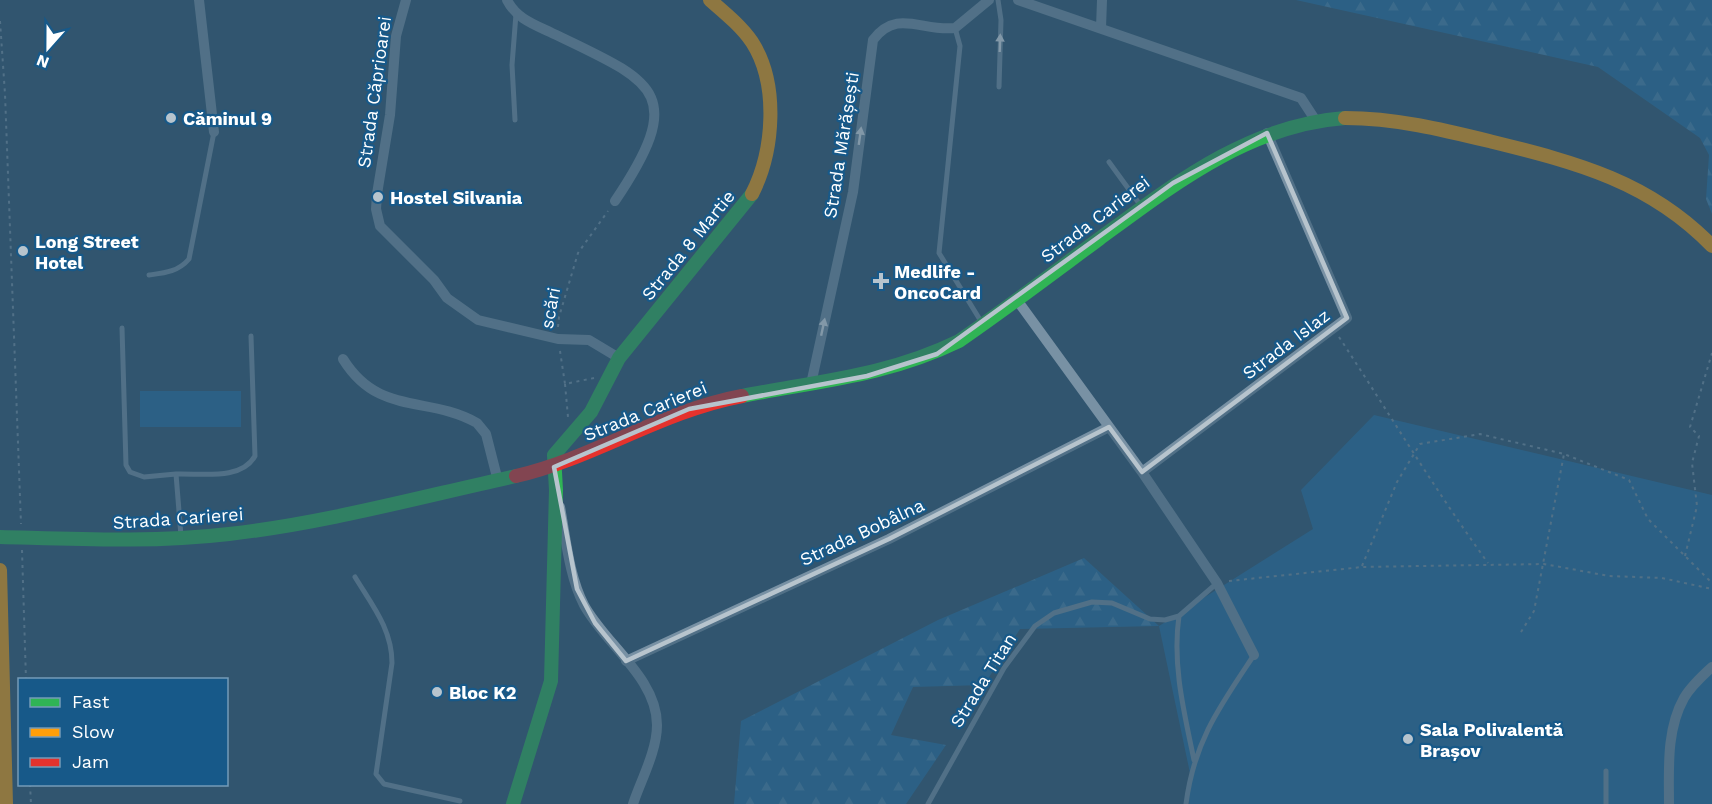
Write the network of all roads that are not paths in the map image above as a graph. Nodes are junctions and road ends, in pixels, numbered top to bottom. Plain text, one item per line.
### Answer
1 (199, 0) edge
2 (406, 0) edge
3 (507, 0) edge
4 (710, 0) edge
5 (989, 0) edge
6 (998, 0) edge
7 (1018, 0) edge
8 (1101, 0) edge
9 (516, 13) junction
10 (955, 28) junction
11 (1101, 28) junction
12 (999, 87) dead end
13 (515, 120) dead end
14 (1316, 121) junction
15 (213, 132) joint
16 (1267, 134) junction
17 (1109, 162) dead end
18 (615, 201) road end
19 (1142, 208) junction
20 (1712, 246) edge
21 (149, 275) dead end
22 (1017, 300) junction
23 (983, 325) junction
24 (122, 328) dead end
25 (251, 336) dead end
26 (619, 358) junction
27 (343, 359) dead end
28 (811, 384) junction
29 (1109, 427) junction
30 (554, 467) junction
31 (1142, 472) junction
32 (176, 474) junction
33 (498, 481) junction
34 (556, 490) junction
35 (0, 537) edge
36 (181, 537) junction
37 (0, 570) edge
38 (355, 577) dead end
39 (1217, 583) junction
40 (1179, 616) junction
41 (1254, 655) joint
42 (626, 661) junction
43 (1712, 667) edge
44 (2, 700) edge
45 (1194, 761) junction
46 (1605, 771) dead end
47 (460, 801) dead end
48 (6, 804) edge
49 (513, 804) edge
50 (633, 804) edge
51 (928, 804) edge
52 (1186, 804) edge
53 (1606, 804) edge
54 (1669, 804) edge

1 - 15 street
2 - 26 street, Strada Căprioarei
3 - 9 street
4 - 26 street, Strada 8 Martie
5 - 10 street
12 -> 6 lane
7 - 11 street
8 - 11 street
9 - 13 lane
9 - 18 street
10 - 23 lane
28 -> 10 street, Strada Mărășești
11 - 14 street
14 - 16 street, Strada Carierei
14 - 20 street, Strada Carierei
15 - 21 lane
16 - 19 street, Strada Carierei
16 - 31 street, Strada Islaz
17 - 19 lane
19 - 22 street, Strada Carierei
22 - 23 street, Strada Carierei
22 - 29 street
23 - 28 street, Strada Carierei
24 - 32 lane
25 - 32 lane
26 - 30 street, Strada 8 Martie
27 - 33 street
28 - 30 street, Strada Carierei
29 - 31 street
29 - 42 street, Strada Bobâlna
30 - 33 street, Strada Carierei
30 - 34 street
31 - 39 street
32 - 36 lane
33 - 36 street, Strada Carierei
34 - 42 street
34 - 49 street
35 - 36 street, Strada Carierei
37 - 44 street
38 - 47 lane
39 - 40 lane
39 - 41 street
40 - 45 lane
40 - 51 lane, Strada Titan
41 - 45 lane
42 - 50 street
43 - 54 street
44 - 48 street
45 - 52 lane
46 - 53 lane

